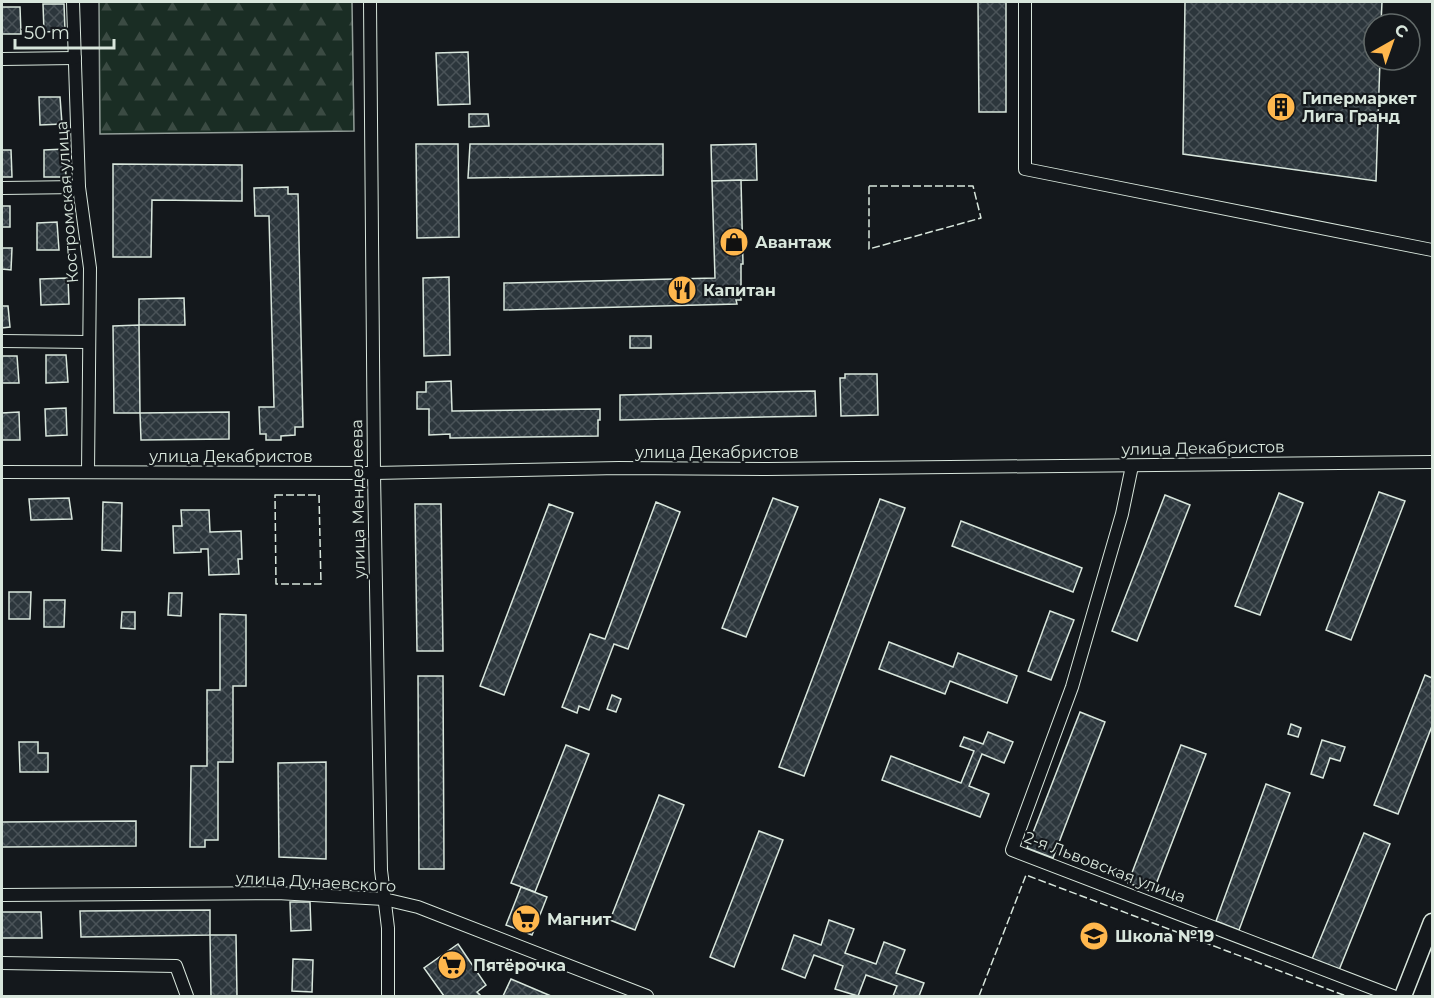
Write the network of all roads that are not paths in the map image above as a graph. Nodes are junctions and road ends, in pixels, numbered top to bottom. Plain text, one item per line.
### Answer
1 (73, 2) edge
2 (370, 2) edge
3 (1025, 2) edge
4 (75, 58) junction
5 (2, 59) edge
6 (79, 187) junction
7 (2, 188) edge
8 (1432, 250) edge
9 (2, 340) edge
10 (88, 342) junction
11 (1432, 462) edge
12 (1132, 466) junction
13 (2, 472) edge
14 (87, 472) junction
15 (374, 473) junction
16 (2, 896) edge
17 (384, 899) junction
18 (1432, 922) edge
19 (2, 963) edge
20 (187, 996) edge
21 (388, 996) edge
22 (646, 996) edge
23 (1393, 996) edge
24 (1403, 996) edge

1 - 4 street, Костромская улица
2 - 15 street, улица Менделеева
3 - 8 street
4 - 5 street
4 - 6 street, Костромская улица
6 - 7 street
6 - 10 street, Костромская улица
9 - 10 street
10 - 14 street, Костромская улица
11 - 12 street, улица Декабристов
12 - 15 street, улица Декабристов
12 - 23 street, 2-я Львовская улица
13 - 14 street, улица Декабристов
14 - 15 street, улица Декабристов
15 - 17 street, улица Менделеева
16 - 17 street, улица Дунаевского
17 - 21 street, улица Менделеева
17 - 22 street, улица Дунаевского
18 - 24 main road
19 - 20 street

